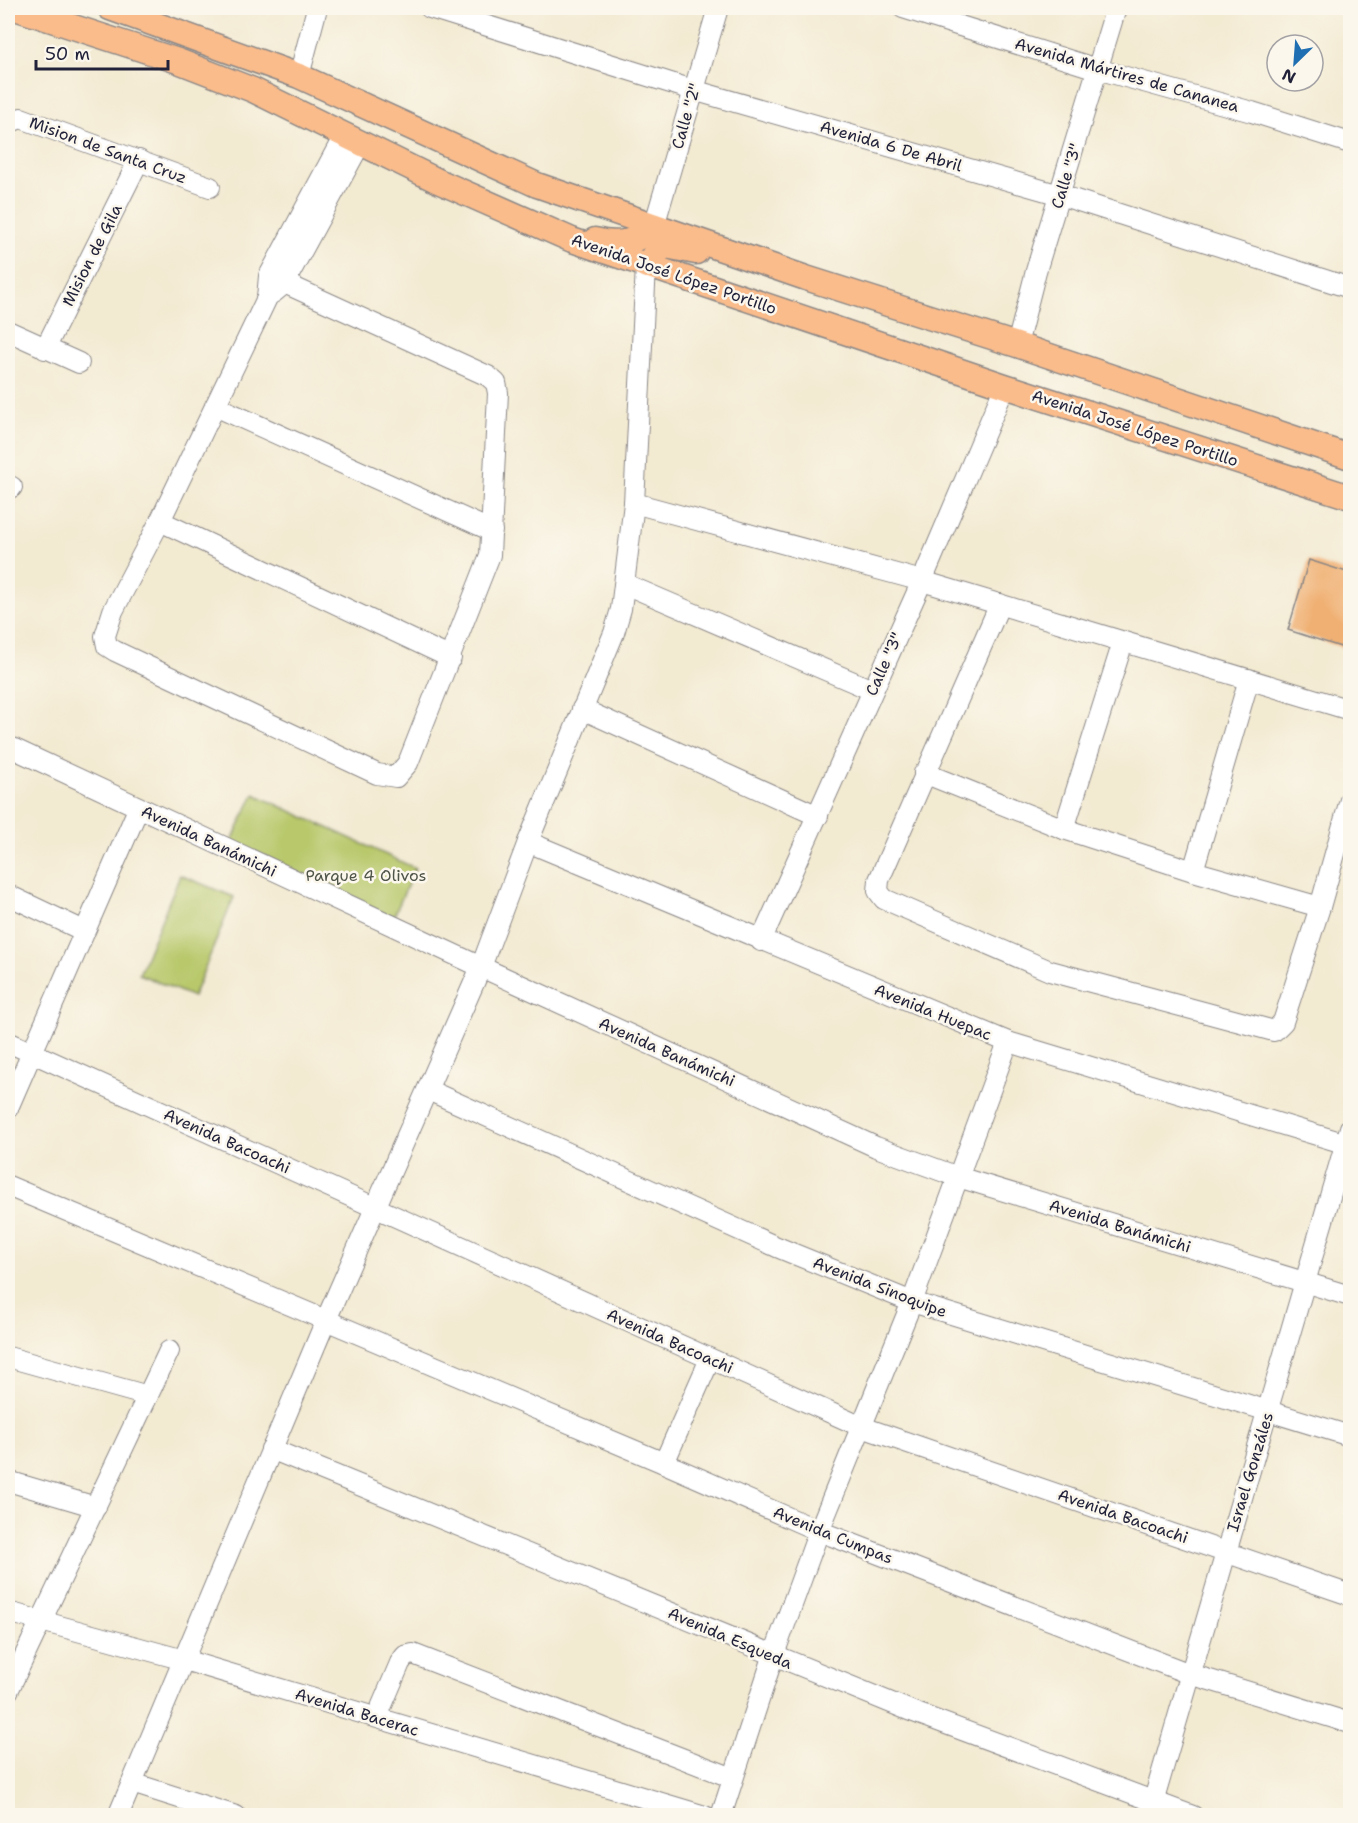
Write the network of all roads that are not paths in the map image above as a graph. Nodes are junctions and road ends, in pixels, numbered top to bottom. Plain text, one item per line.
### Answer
1 (15, 8) edge
2 (110, 8) edge
3 (316, 8) edge
4 (430, 8) edge
5 (718, 8) edge
6 (903, 8) edge
7 (1116, 8) edge
8 (1097, 69) junction
9 (299, 76) junction
10 (693, 90) junction
11 (8, 123) edge
12 (353, 138) junction
13 (1350, 143) edge
14 (139, 160) junction
15 (210, 187) dead end
16 (1060, 195) junction
17 (530, 221) junction
18 (654, 226) junction
19 (646, 266) junction
20 (806, 278) junction
21 (276, 280) junction
22 (1350, 288) edge
23 (8, 331) edge
24 (1017, 345) junction
25 (45, 349) junction
26 (79, 363) dead end
27 (1005, 386) junction
28 (215, 406) junction
29 (1350, 457) edge
30 (1350, 497) edge
31 (634, 503) junction
32 (160, 521) junction
33 (492, 531) junction
34 (922, 581) junction
35 (625, 584) junction
36 (1000, 604) junction
37 (1123, 642) junction
38 (451, 658) junction
39 (1249, 679) junction
40 (872, 690) junction
41 (582, 709) junction
42 (1350, 710) edge
43 (8, 746) edge
44 (924, 774) junction
45 (1350, 800) edge
46 (138, 809) junction
47 (818, 816) junction
48 (1064, 829) junction
49 (528, 842) junction
50 (1193, 871) junction
51 (8, 895) edge
52 (1320, 908) junction
53 (84, 931) junction
54 (760, 941) junction
55 (481, 967) junction
56 (8, 1042) edge
57 (1008, 1042) junction
58 (31, 1053) junction
59 (428, 1090) junction
60 (8, 1108) edge
61 (1349, 1139) edge
62 (958, 1178) junction
63 (8, 1186) edge
64 (375, 1209) junction
65 (1306, 1283) junction
66 (1350, 1296) edge
67 (912, 1302) junction
68 (326, 1320) junction
69 (169, 1351) dead end
70 (8, 1357) edge
71 (710, 1359) junction
72 (148, 1396) junction
73 (1268, 1412) junction
74 (862, 1427) junction
75 (1350, 1436) edge
76 (272, 1449) junction
77 (664, 1463) junction
78 (8, 1480) edge
79 (96, 1507) junction
80 (819, 1531) junction
81 (1225, 1550) junction
82 (1350, 1594) edge
83 (8, 1612) edge
84 (42, 1621) junction
85 (773, 1657) junction
86 (184, 1660) junction
87 (1190, 1674) junction
88 (8, 1691) edge
89 (377, 1717) junction
90 (1350, 1723) edge
91 (733, 1778) junction
92 (132, 1783) junction
93 (1151, 1809) edge
94 (118, 1815) edge
95 (236, 1815) edge
96 (705, 1815) edge
97 (721, 1815) edge
98 (1193, 1815) edge

1 - 12 main road, Avenida José López Portillo
2 - 9 main road
3 - 9 street
4 - 10 street, Avenida 6 De Abril
5 - 10 street, Calle "2"
6 - 8 street, Avenida Mártires de Cananea
7 - 8 street, Calle "3"
8 - 13 street, Avenida Mártires de Cananea
8 - 16 street, Calle "3"
9 - 18 main road
10 - 16 street, Avenida 6 De Abril
10 - 18 street, Calle "2"
11 - 14 street, Mision de Santa Cruz
12 - 17 main road, Avenida José López Portillo
12 - 21 street
14 - 15 street, Mision de Santa Cruz
14 - 25 street, Mision de Gila
16 - 22 street, Avenida 6 De Abril
16 - 24 street, Calle "3"
17 - 18 main road
17 - 19 main road, Avenida José López Portillo
18 - 20 main road
19 - 20 main road
19 - 27 main road, Avenida José López Portillo
19 - 31 street
20 - 24 main road
21 - 28 street
21 - 33 street
23 - 25 street
24 - 29 main road
25 - 26 street
27 - 30 main road, Avenida José López Portillo
27 - 34 street, Calle "3"
28 - 32 street
28 - 33 street
31 - 34 street
31 - 35 street
32 - 38 street
32 - 38 street
33 - 38 street
34 - 36 street
34 - 40 street, Calle "3"
35 - 40 street
35 - 41 street
36 - 37 street
36 - 44 street
37 - 39 street
37 - 48 street
39 - 42 street
39 - 50 street
40 - 47 street, Calle "3"
41 - 47 street
41 - 49 street
43 - 46 street, Avenida Banámichi
44 - 48 street
44 - 52 street
45 - 52 street
46 - 53 street
46 - 55 street, Avenida Banámichi
47 - 54 street, Calle "3"
48 - 50 street
49 - 54 street, Avenida Huepac
49 - 55 street
50 - 52 street
51 - 53 street
53 - 58 street
54 - 57 street, Avenida Huepac
55 - 59 street
55 - 62 street, Avenida Banámichi
56 - 58 street, Avenida Bacoachi
57 - 61 street, Avenida Huepac
57 - 62 street
58 - 60 street
58 - 64 street, Avenida Bacoachi
59 - 64 street
59 - 67 street, Avenida Sinoquipe
61 - 65 street, Israel Gonzáles
62 - 65 street, Avenida Banámichi
62 - 67 street
63 - 68 street, Avenida Cumpas
64 - 68 street
64 - 71 street, Avenida Bacoachi
65 - 66 street, Avenida Banámichi
65 - 73 street, Israel Gonzáles
67 - 73 street, Avenida Sinoquipe
67 - 74 street
68 - 76 street
68 - 77 street, Avenida Cumpas
69 - 72 street
70 - 72 street
71 - 74 street, Avenida Bacoachi
71 - 77 street
72 - 79 street
73 - 75 street, Avenida Sinoquipe
73 - 81 street, Israel Gonzáles
74 - 80 street
74 - 81 street, Avenida Bacoachi
76 - 85 street, Avenida Esqueda
76 - 86 street
77 - 80 street, Avenida Cumpas
78 - 79 street
79 - 84 street
80 - 85 street
80 - 87 street, Avenida Cumpas
81 - 82 street, Avenida Bacoachi
81 - 87 street, Israel Gonzáles
83 - 84 street, Avenida Bacerac
84 - 86 street, Avenida Bacerac
84 - 88 street
85 - 91 street
85 - 93 street, Avenida Esqueda
86 - 89 street, Avenida Bacerac
86 - 92 street
87 - 90 street, Avenida Cumpas
87 - 93 street, Israel Gonzáles
89 - 91 street
89 - 96 street, Avenida Bacerac
91 - 97 street
92 - 94 street
92 - 95 street
93 - 98 street, Avenida Esqueda

